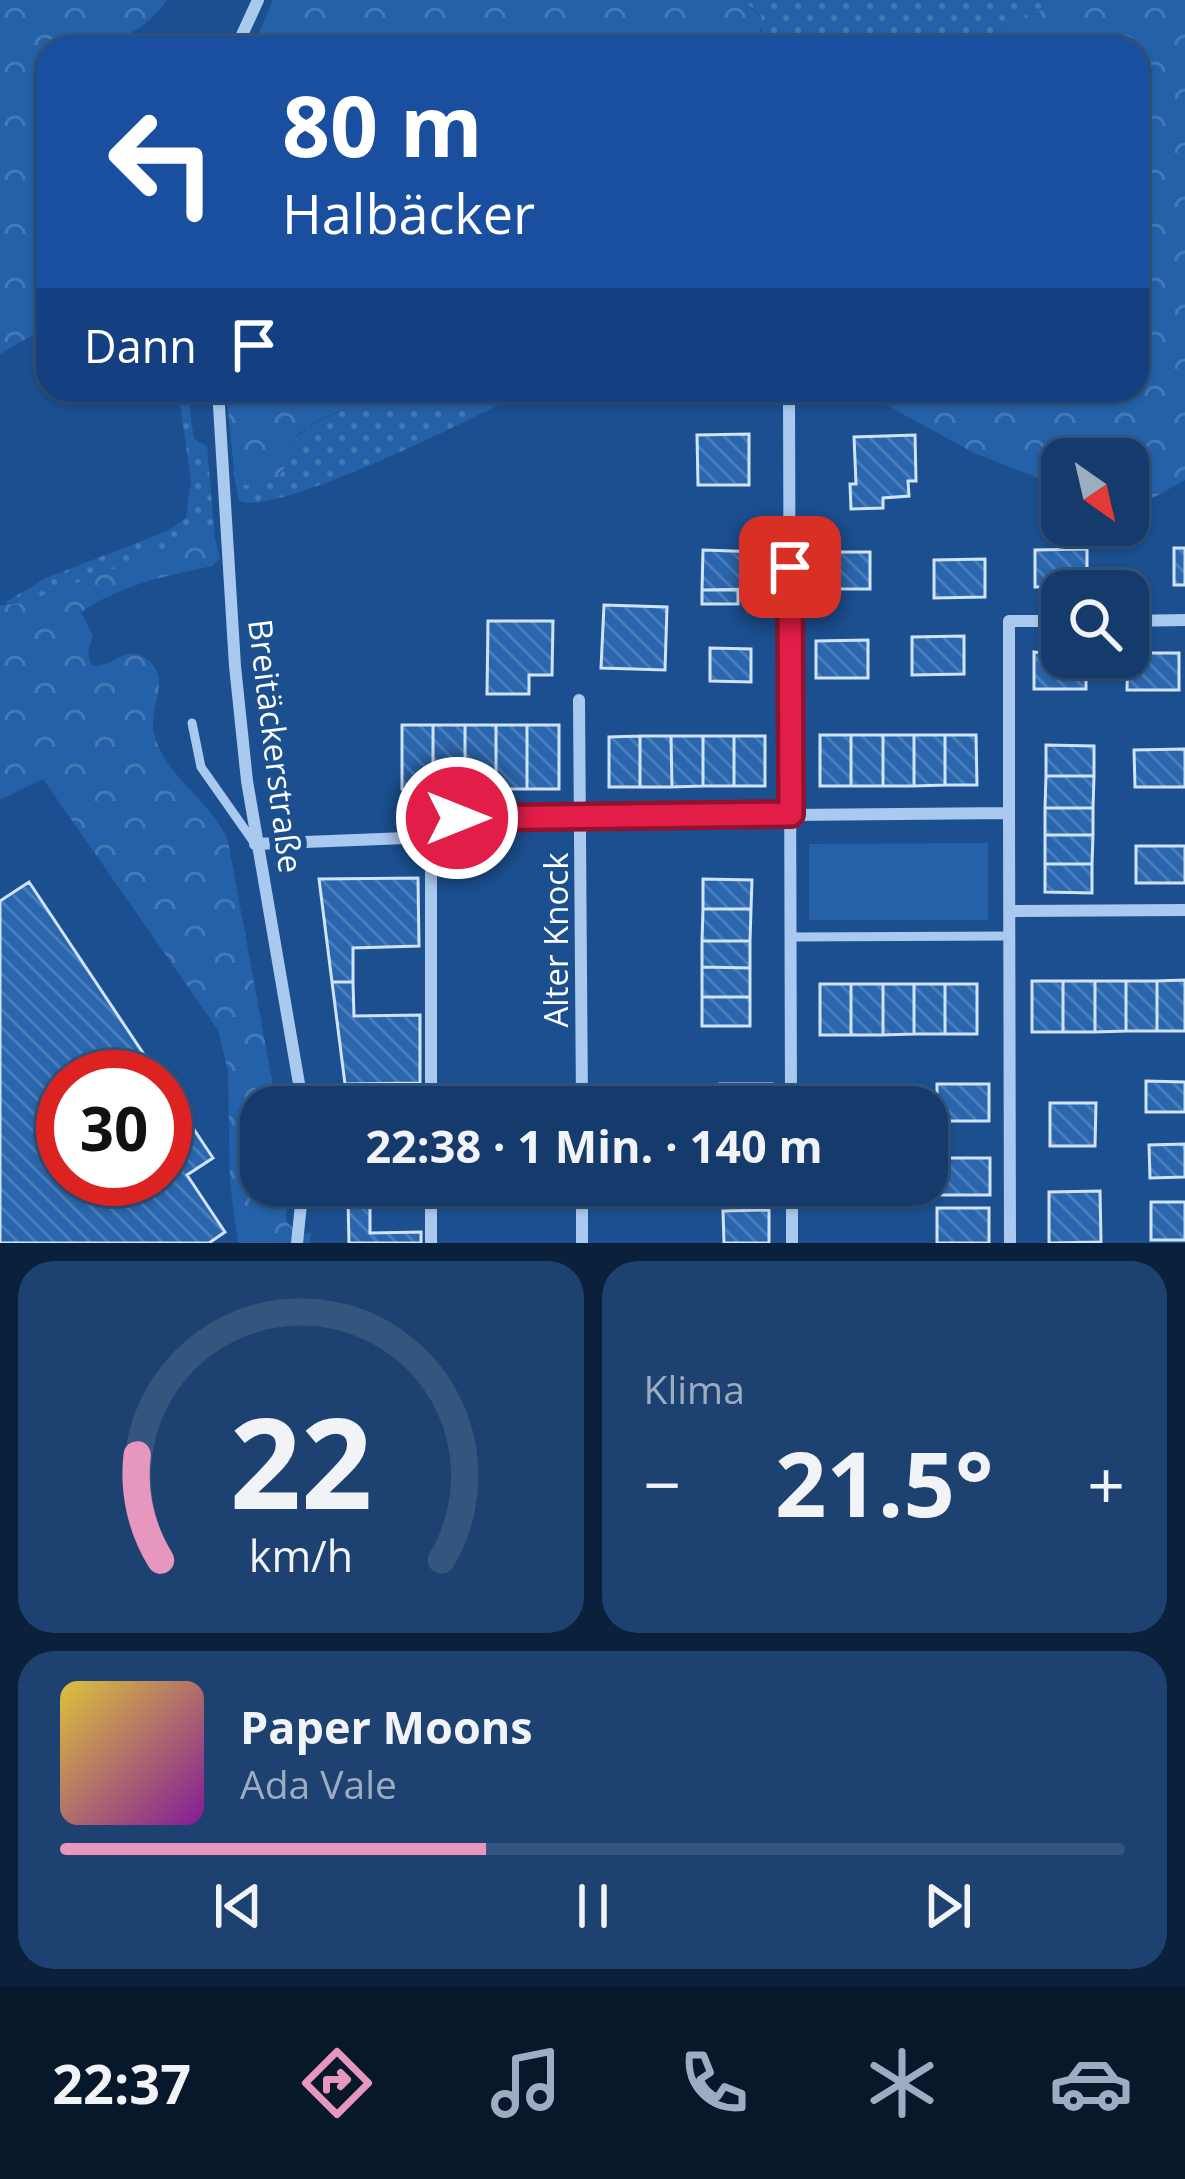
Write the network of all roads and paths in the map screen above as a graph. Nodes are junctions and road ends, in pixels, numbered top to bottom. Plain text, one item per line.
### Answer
1 (258, 0) edge
2 (242, 36) edge
3 (219, 402) edge
4 (789, 402) edge
5 (1185, 620) edge
6 (1041, 621) edge
7 (1149, 621) edge
8 (580, 700) dead end
9 (192, 724) dead end
10 (1009, 813) junction
11 (791, 814) junction
12 (581, 817) junction
13 (430, 837) junction
14 (255, 844) junction
15 (1185, 910) edge
16 (1010, 911) junction
17 (1010, 936) junction
18 (791, 937) junction
19 (299, 1086) edge
20 (431, 1086) edge
21 (582, 1086) edge
22 (791, 1086) edge
23 (300, 1206) edge
24 (431, 1206) edge
25 (582, 1206) edge
26 (792, 1206) edge
27 (296, 1243) edge
28 (431, 1243) edge
29 (582, 1243) edge
30 (792, 1243) edge
31 (1010, 1243) edge

1 - 2 street
3 - 14 street, Breitäckerstraße
4 - 11 street
5 - 7 street
6 - 10 street
8 - 12 street, Alter Knock
9 - 14 lane
10 - 11 street
10 - 16 street
11 - 12 street
11 - 18 street
12 - 13 street
12 - 21 street, Alter Knock
13 - 14 street
13 - 20 street
14 - 19 street, Breitäckerstraße
15 - 16 street
16 - 17 street
17 - 18 lane
17 - 31 street
18 - 22 street
23 - 27 street
24 - 28 street
25 - 29 street
26 - 30 street

